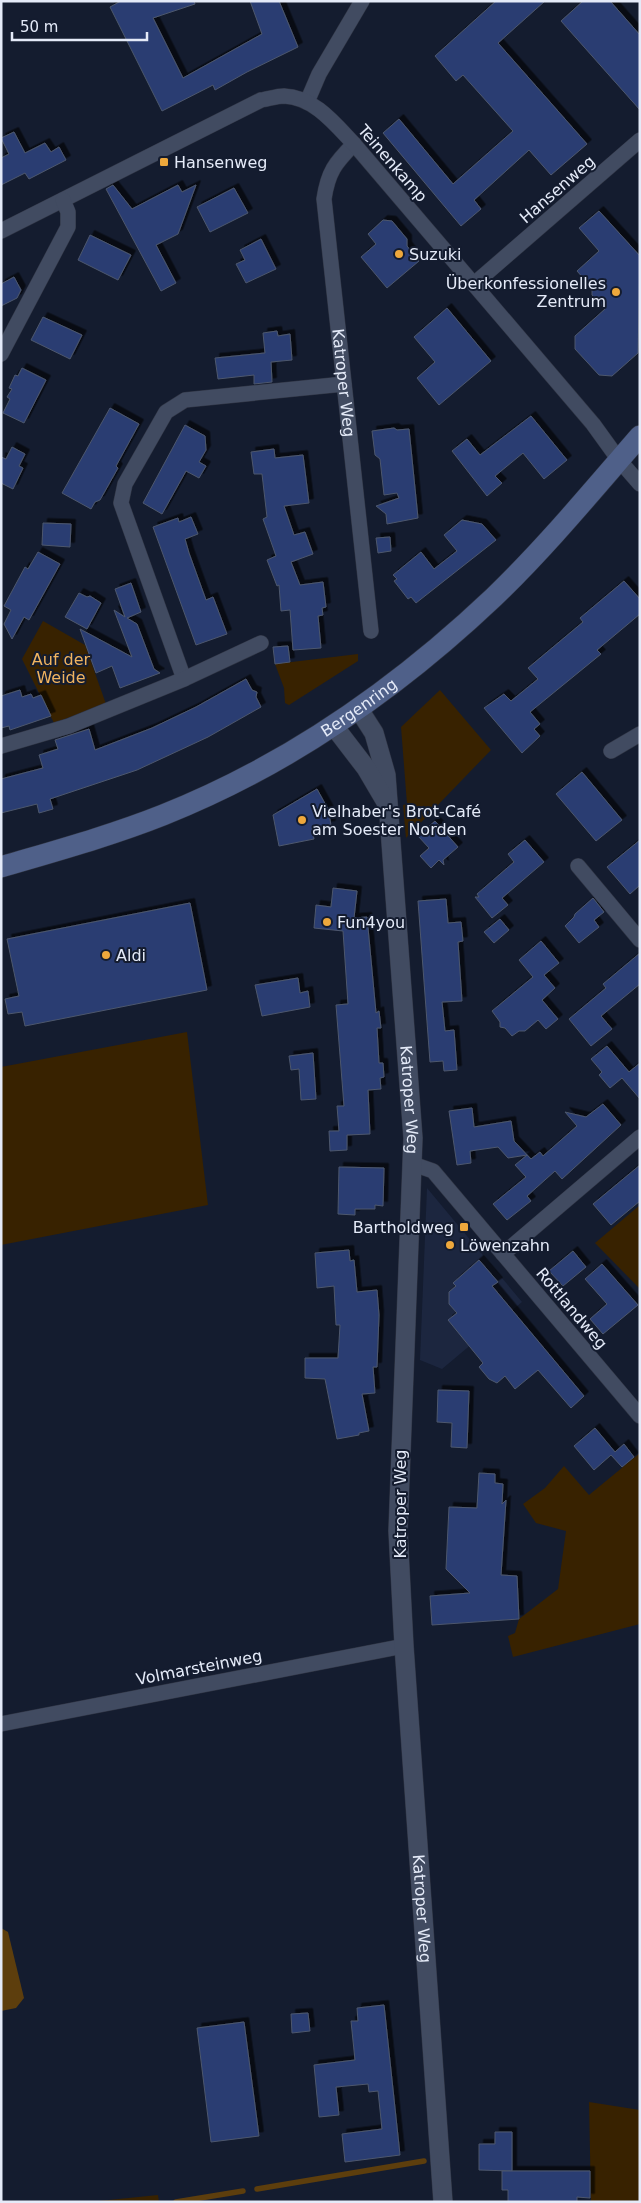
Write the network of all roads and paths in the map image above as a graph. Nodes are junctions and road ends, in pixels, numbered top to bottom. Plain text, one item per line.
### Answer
1 (362, 1) edge
2 (307, 102) junction
3 (640, 140) edge
4 (354, 144) junction
5 (63, 200) junction
6 (1, 231) edge
7 (474, 284) junction
8 (1, 354) edge
9 (344, 384) junction
10 (640, 436) edge
11 (619, 460) junction
12 (640, 484) edge
13 (371, 631) dead end
14 (261, 643) dead end
15 (184, 679) junction
16 (358, 708) junction
17 (333, 725) junction
18 (640, 734) edge
19 (1, 746) edge
20 (611, 751) dead end
21 (388, 806) junction
22 (578, 866) dead end
23 (1, 867) edge
24 (640, 940) edge
25 (640, 1137) edge
26 (413, 1164) junction
27 (503, 1254) junction
28 (640, 1416) edge
29 (404, 1646) junction
30 (1, 1724) edge
31 (443, 2202) edge

1 - 2 street
2 - 4 street, Teinenkamp
2 - 5 street, Teinenkamp
3 - 7 street, Hansenweg
4 - 7 street, Teinenkamp
4 - 9 street, Katroper Weg
5 - 6 street, Teinenkamp
5 - 8 street
7 - 11 street, Teinenkamp
9 - 13 street, Katroper Weg
9 - 15 street
10 - 11 main road, Bergenring
11 - 12 street, Teinenkamp
11 - 16 main road, Bergenring
14 - 15 street
15 - 19 street
16 - 17 main road, Bergenring
16 - 21 street, Katroper Weg
17 - 21 street, Katroper Weg
17 - 23 main road, Bergenring
18 - 20 street
21 - 26 street, Katroper Weg
22 - 24 street
25 - 27 street
26 - 27 street, Rottlandweg
26 - 29 street, Katroper Weg
27 - 28 street, Rottlandweg
29 - 30 street, Volmarsteinweg
29 - 31 street, Katroper Weg

